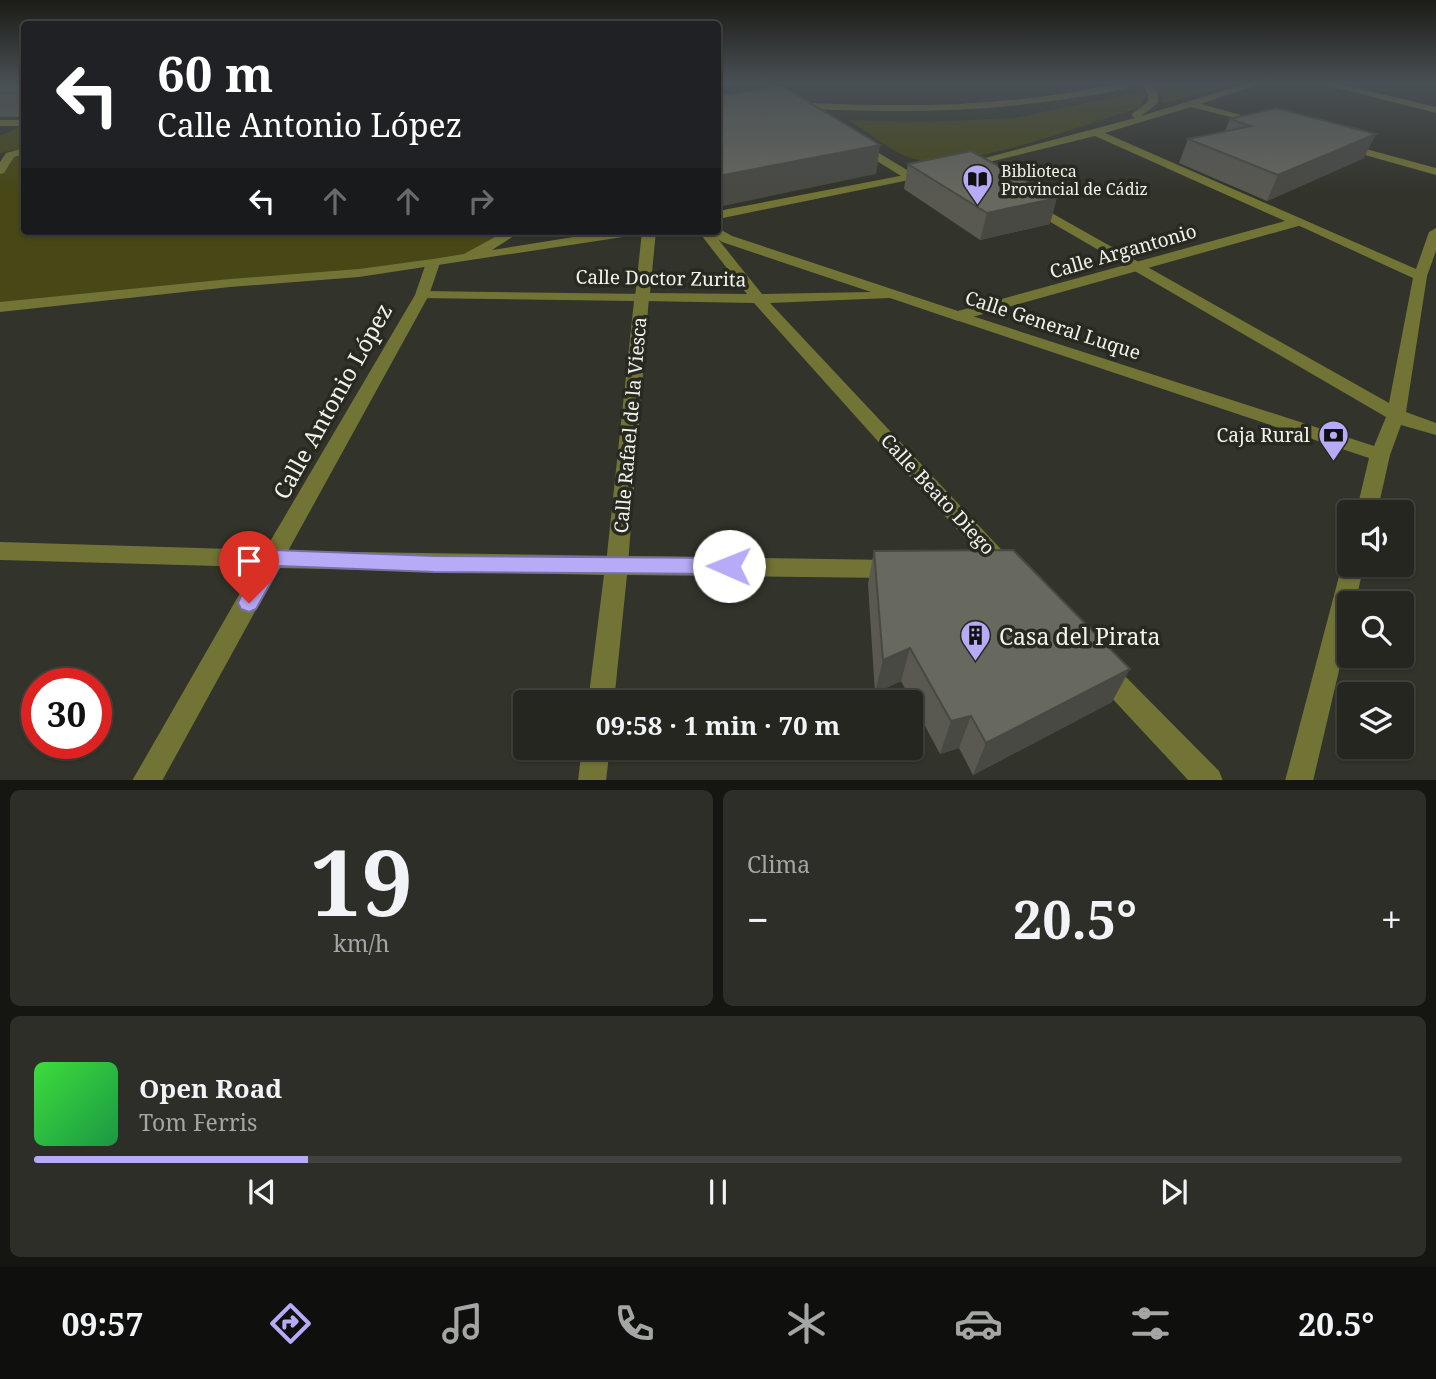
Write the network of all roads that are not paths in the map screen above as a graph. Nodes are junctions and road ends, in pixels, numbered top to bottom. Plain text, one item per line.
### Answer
1 (1126, 120) edge
2 (1132, 120) edge
3 (1250, 120) edge
4 (0, 123) edge
5 (21, 123) edge
6 (1122, 123) junction
7 (1266, 125) edge
8 (1096, 132) junction
9 (851, 140) edge
10 (1330, 142) edge
11 (5, 156) edge
12 (0, 170) edge
13 (936, 172) edge
14 (1436, 172) edge
15 (910, 177) junction
16 (986, 179) edge
17 (1021, 200) edge
18 (721, 214) edge
19 (1297, 222) junction
20 (1436, 232) edge
21 (508, 235) edge
22 (611, 235) edge
23 (649, 235) edge
24 (708, 235) edge
25 (720, 235) edge
26 (468, 258) junction
27 (433, 263) junction
28 (1136, 267) junction
29 (1420, 276) junction
30 (422, 295) junction
31 (899, 295) junction
32 (642, 297) junction
33 (758, 299) junction
34 (0, 307) edge
35 (958, 316) junction
36 (1396, 415) junction
37 (1436, 429) edge
38 (1380, 455) junction
39 (1369, 500) edge
40 (0, 551) edge
41 (274, 558) junction
42 (617, 564) junction
43 (910, 569) edge
44 (980, 570) edge
45 (1350, 577) edge
46 (1094, 661) edge
47 (602, 690) edge
48 (594, 760) edge
49 (146, 780) edge
50 (592, 780) edge
51 (1209, 780) edge
52 (1299, 780) edge

1 - 6 street
2 - 6 street
3 - 7 street
4 - 5 street
6 - 8 street
8 - 16 street
8 - 19 street
9 - 15 street
10 - 14 street
11 - 12 street
13 - 15 street
15 - 18 street
17 - 28 street
19 - 28 street, Calle Argantonio
19 - 29 street
20 - 29 street
21 - 26 street
22 - 26 street
23 - 32 street, Calle Rafael de la Viesca
24 - 33 street, Calle Beato Diego
25 - 31 street, Calle General Luque
26 - 27 street
27 - 30 street, Calle Antonio López
27 - 34 street
28 - 35 street, Calle Argantonio
28 - 36 street
29 - 36 street
30 - 32 street, Calle Doctor Zurita
30 - 41 street, Calle Antonio López
31 - 33 street, Calle Doctor Zurita
31 - 35 street, Calle General Luque
32 - 33 street, Calle Doctor Zurita
32 - 42 street, Calle Rafael de la Viesca
33 - 44 street, Calle Beato Diego
35 - 38 street, Calle General Luque
36 - 37 street
36 - 38 street
38 - 39 street
40 - 41 street
41 - 42 street
41 - 49 street, Calle Antonio López
42 - 43 street
42 - 47 street, Calle Rafael de la Viesca
45 - 52 street
46 - 51 street
48 - 50 street

